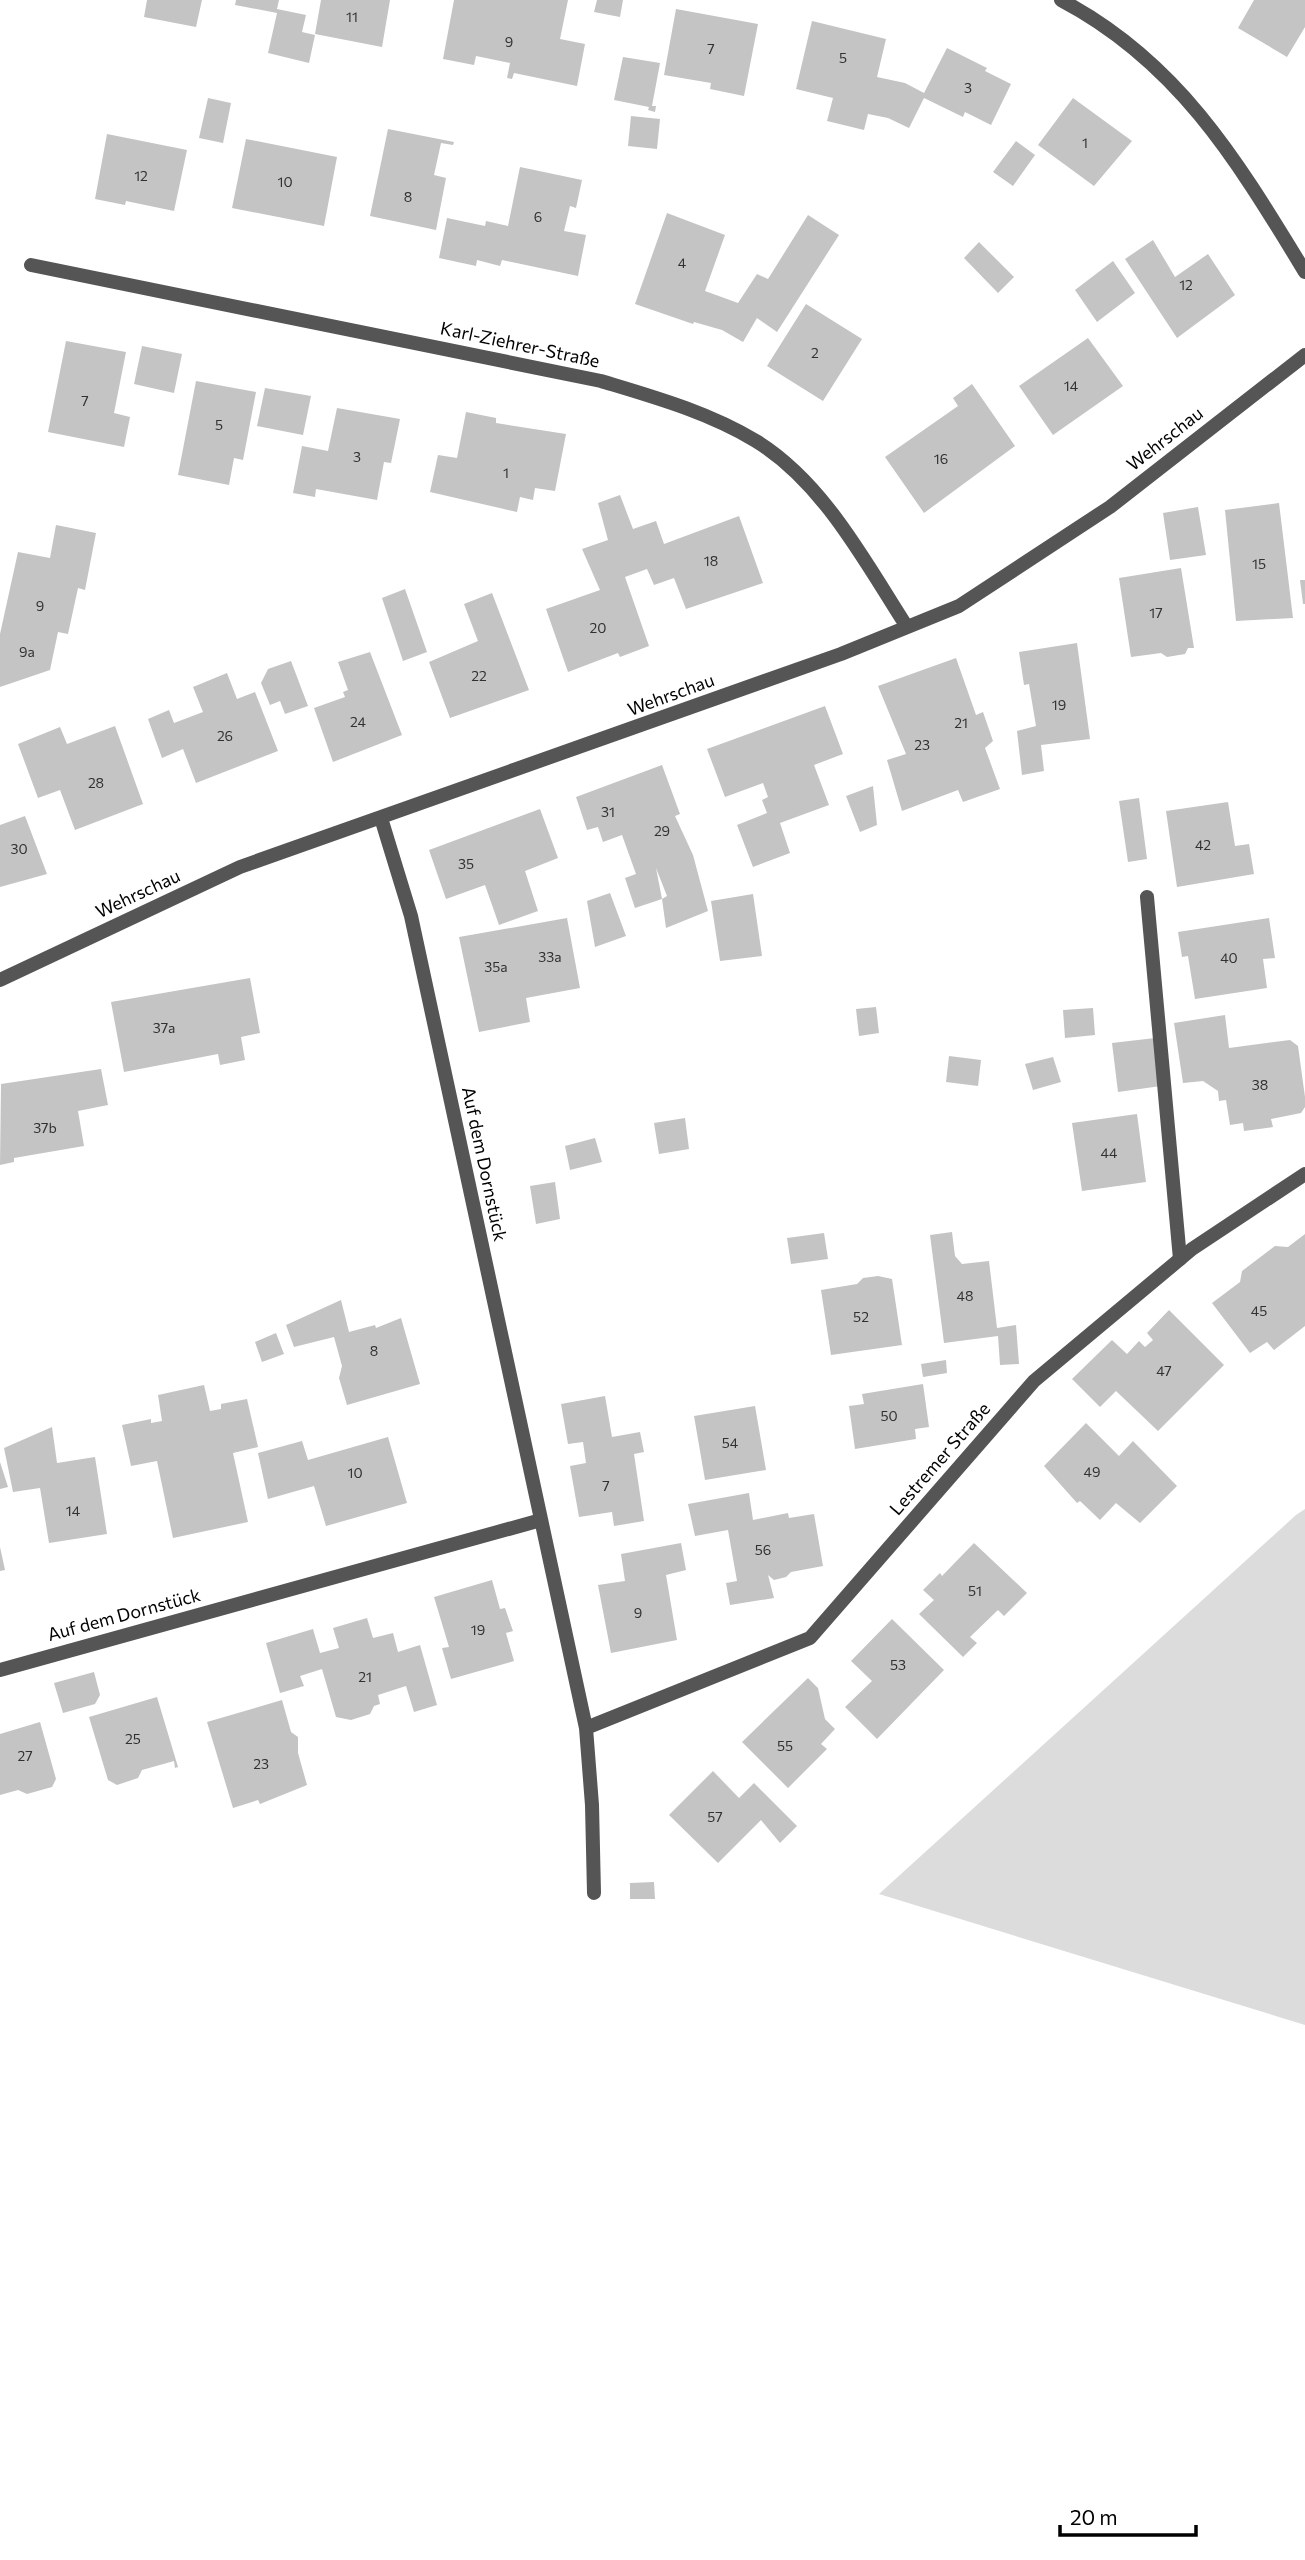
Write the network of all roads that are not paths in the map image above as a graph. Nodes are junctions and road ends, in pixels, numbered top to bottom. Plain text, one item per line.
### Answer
1 (1061, 0) edge
2 (31, 265) dead end
3 (1305, 272) edge
4 (1305, 355) edge
5 (907, 627) junction
6 (381, 818) junction
7 (1147, 897) dead end
8 (0, 981) edge
9 (1305, 1174) edge
10 (1180, 1259) junction
11 (541, 1520) junction
12 (0, 1670) edge
13 (586, 1728) junction
14 (594, 1893) dead end

1 - 3 street
2 - 5 street, Karl-Ziehrer-Straße
4 - 5 street, Wehrschau
5 - 6 street, Wehrschau
6 - 8 street, Wehrschau
6 - 11 street, Auf dem Dornstück
7 - 10 street
9 - 10 street, Lestremer Straße
10 - 13 street, Lestremer Straße
11 - 12 street, Auf dem Dornstück
11 - 13 street, Auf dem Dornstück
13 - 14 street, Auf dem Dornstück

